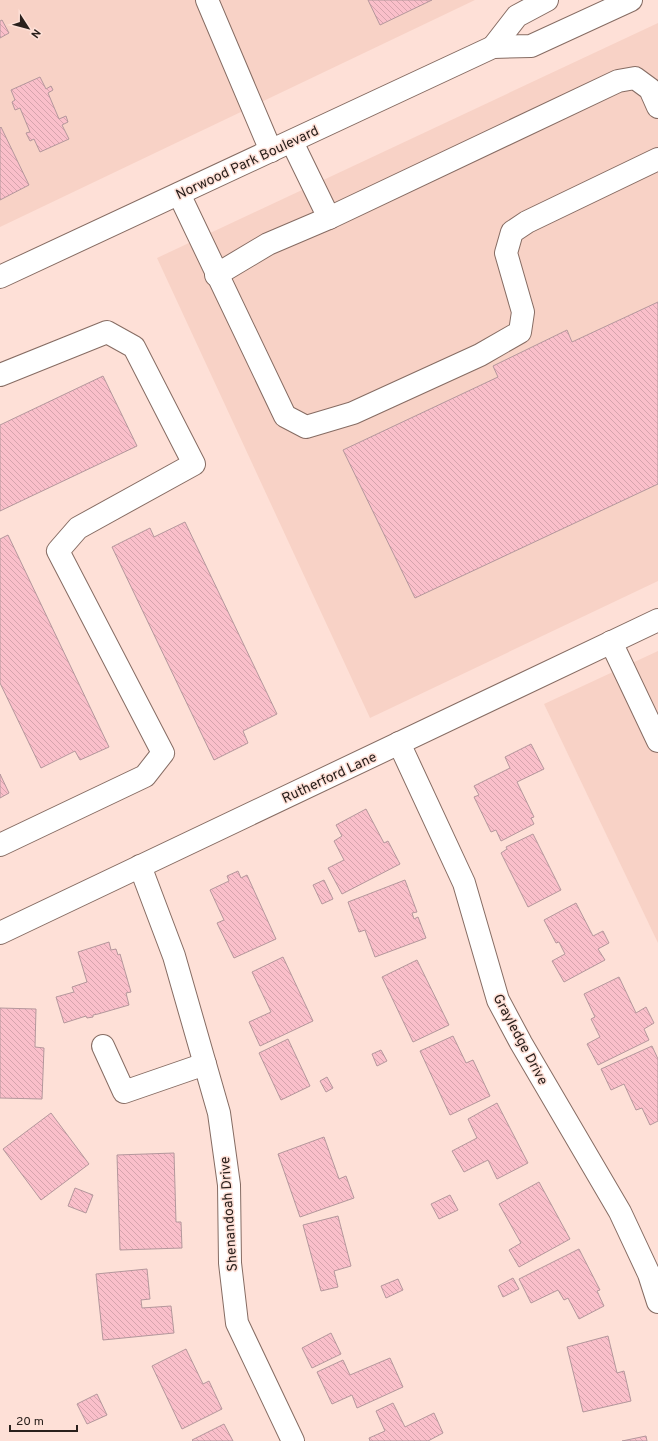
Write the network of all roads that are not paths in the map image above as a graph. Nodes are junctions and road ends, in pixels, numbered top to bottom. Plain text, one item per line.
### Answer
1 (207, 0) edge
2 (547, 0) edge
3 (631, 0) edge
4 (493, 47) junction
5 (658, 106) edge
6 (292, 142) junction
7 (271, 151) junction
8 (658, 159) edge
9 (179, 194) junction
10 (329, 218) junction
11 (216, 276) junction
12 (0, 277) edge
13 (0, 375) edge
14 (657, 623) edge
15 (611, 642) junction
16 (658, 742) edge
17 (399, 743) junction
18 (0, 845) edge
19 (140, 866) junction
20 (0, 933) edge
21 (104, 1046) dead end
22 (204, 1064) junction
23 (658, 1302) edge
24 (292, 1441) edge

1 - 7 street
2 - 4 street, Norwood Park Boulevard
3 - 4 street, Norwood Park Boulevard
4 - 6 street, Norwood Park Boulevard
5 - 10 street
6 - 7 street, Norwood Park Boulevard
6 - 10 street
7 - 9 street, Norwood Park Boulevard
8 - 11 street
9 - 11 street
9 - 12 street, Norwood Park Boulevard
10 - 11 street
13 - 18 street
14 - 15 street, Rutherford Lane
15 - 16 street
15 - 17 street, Rutherford Lane
17 - 19 street, Rutherford Lane
17 - 23 street, Grayledge Drive
19 - 20 street, Rutherford Lane
19 - 22 street, Shenandoah Drive
21 - 22 street
22 - 24 street, Shenandoah Drive

